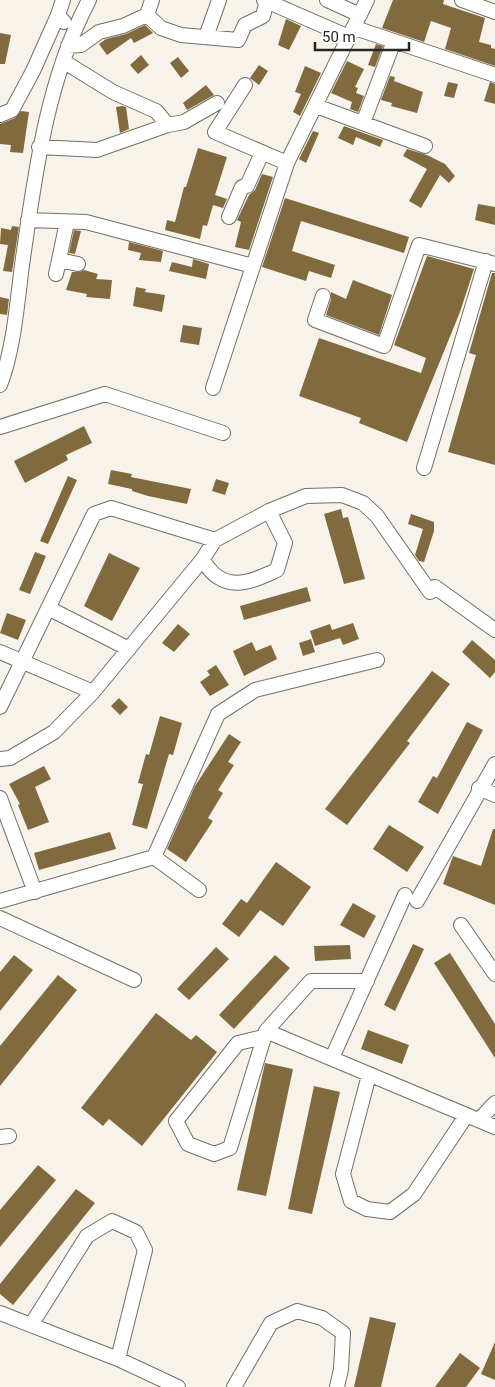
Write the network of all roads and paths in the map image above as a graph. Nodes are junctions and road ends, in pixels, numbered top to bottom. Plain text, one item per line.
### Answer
1 (63, 0) edge
2 (88, 0) edge
3 (152, 0) edge
4 (219, 0) edge
5 (266, 0) edge
6 (327, 0) edge
7 (367, 0) edge
8 (462, 0) edge
9 (495, 12) edge
10 (147, 14) junction
11 (58, 15) junction
12 (355, 27) junction
13 (72, 32) junction
14 (206, 37) junction
15 (394, 41) junction
16 (68, 46) junction
17 (63, 61) junction
18 (495, 75) edge
19 (245, 85) dead end
20 (218, 102) dead end
21 (316, 106) junction
22 (0, 115) edge
23 (363, 123) junction
24 (168, 125) junction
25 (425, 146) dead end
26 (39, 147) junction
27 (262, 153) junction
28 (287, 163) junction
29 (229, 217) dead end
30 (28, 220) junction
31 (67, 222) junction
32 (491, 262) edge
33 (78, 264) dead end
34 (253, 266) junction
35 (323, 296) dead end
36 (1, 380) edge
37 (213, 388) dead end
38 (0, 427) edge
39 (223, 432) dead end
40 (424, 468) dead end
41 (268, 511) junction
42 (215, 540) junction
43 (202, 560) junction
44 (48, 608) junction
45 (495, 630) edge
46 (129, 649) junction
47 (0, 652) edge
48 (378, 660) dead end
49 (22, 662) junction
50 (93, 692) junction
51 (0, 707) edge
52 (0, 760) edge
53 (495, 764) edge
54 (479, 788) junction
55 (495, 795) edge
56 (0, 798) edge
57 (154, 857) junction
58 (199, 890) dead end
59 (35, 892) junction
60 (0, 901) edge
61 (0, 918) edge
62 (461, 925) dead end
63 (495, 974) edge
64 (134, 980) dead end
65 (367, 981) junction
66 (264, 1034) junction
67 (332, 1058) junction
68 (369, 1075) junction
69 (495, 1104) edge
70 (473, 1118) junction
71 (495, 1127) edge
72 (0, 1313) edge
73 (31, 1325) junction
74 (118, 1359) junction
75 (178, 1387) edge
76 (234, 1387) edge
77 (337, 1387) edge

1 - 11 street
2 - 13 street
3 - 10 street
4 - 14 street
5 - 12 street
5 - 14 street
6 - 12 street
7 - 12 street
8 - 9 street
10 - 14 street
10 - 16 street
11 - 13 street
11 - 22 street
12 - 15 street
12 - 21 street
13 - 16 street
15 - 18 street
15 - 23 street
16 - 17 street
17 - 24 street
17 - 26 street
19 - 27 street
20 - 24 street
21 - 23 street
21 - 28 street
23 - 25 street
24 - 26 street
26 - 30 street
27 - 28 street
27 - 29 street
28 - 34 street
30 - 31 street
30 - 36 street
31 - 33 street
31 - 34 street
32 - 35 street
32 - 40 street
34 - 37 street
38 - 39 street
41 - 42 street
41 - 43 street
41 - 45 street
42 - 43 street
42 - 44 street
43 - 46 street
44 - 46 street
44 - 49 street
46 - 50 street
47 - 49 street
48 - 57 street
49 - 50 street
49 - 51 street
50 - 52 street
53 - 54 street
54 - 55 street
54 - 65 street
56 - 59 street
57 - 58 street
57 - 59 street
59 - 60 street
61 - 64 street
62 - 63 street
65 - 66 street
65 - 67 street
66 - 66 street
66 - 67 street
67 - 68 street
68 - 70 street
68 - 70 street
69 - 70 street
70 - 71 street
72 - 73 street
73 - 74 street
73 - 74 street
74 - 75 street
76 - 77 street

